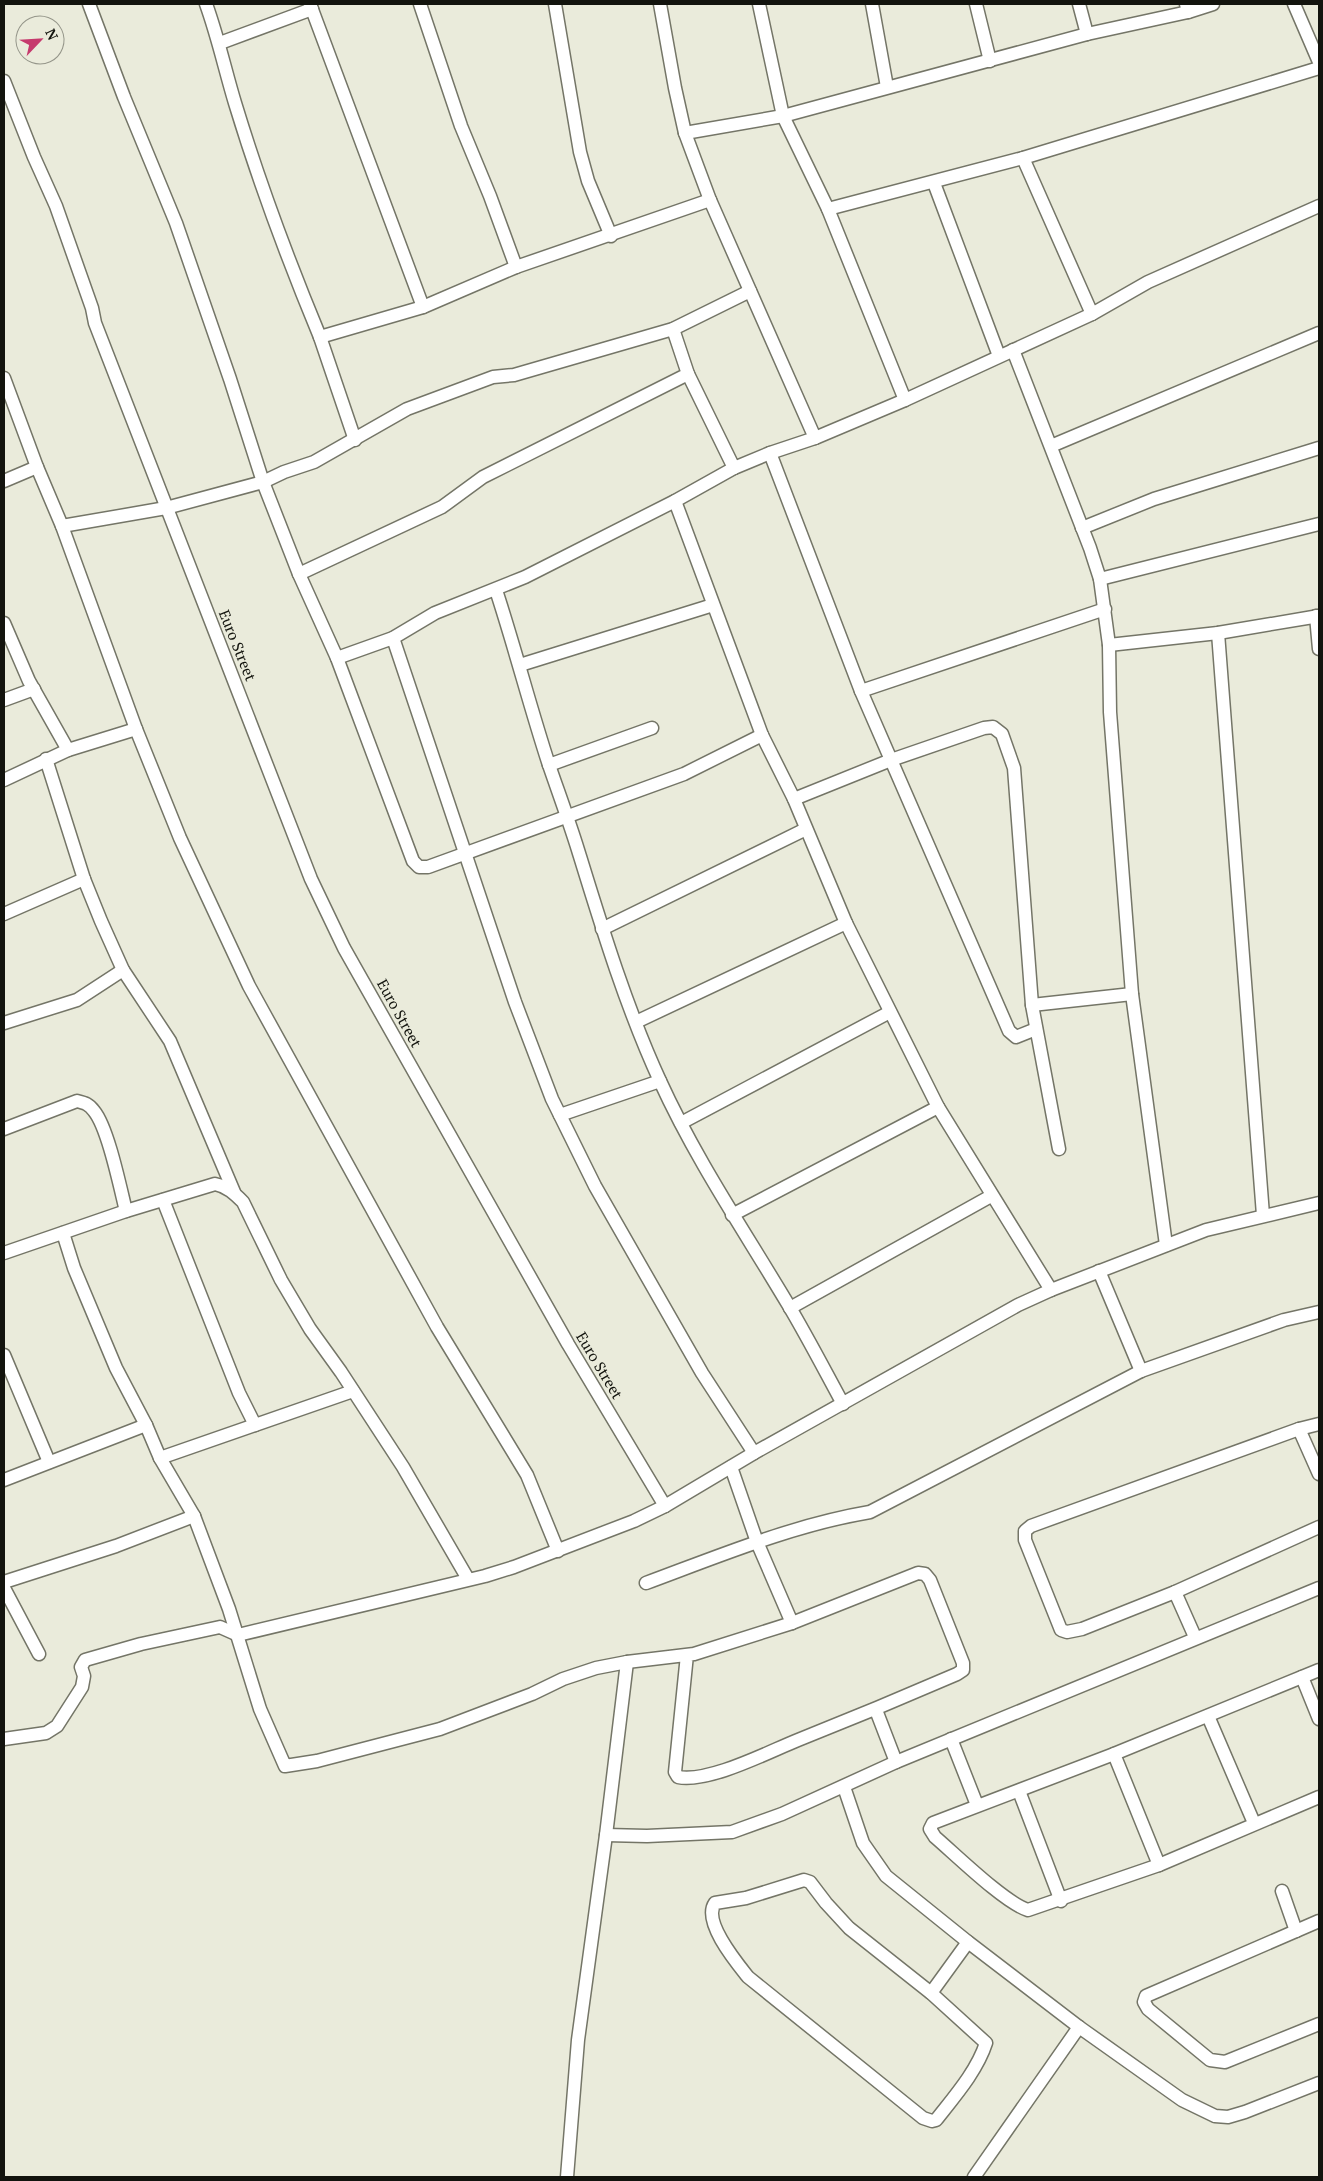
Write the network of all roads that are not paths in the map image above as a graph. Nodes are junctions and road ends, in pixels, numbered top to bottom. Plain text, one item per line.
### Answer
1 (89, 4) edge
2 (206, 4) edge
3 (420, 4) edge
4 (555, 4) edge
5 (660, 4) edge
6 (759, 4) edge
7 (872, 4) edge
8 (976, 4) edge
9 (1079, 4) edge
10 (1213, 4) edge
11 (1294, 4) edge
12 (311, 7) edge
13 (1187, 8) edge
14 (1087, 34) junction
15 (220, 43) junction
16 (990, 61) junction
17 (1319, 62) edge
18 (1319, 68) edge
19 (4, 81) edge
20 (887, 87) junction
21 (783, 116) junction
22 (685, 133) junction
23 (1023, 158) junction
24 (934, 183) junction
25 (710, 200) junction
26 (1319, 206) edge
27 (828, 209) junction
28 (611, 236) junction
29 (516, 267) junction
30 (750, 291) junction
31 (423, 307) junction
32 (1092, 314) junction
33 (673, 329) junction
34 (1319, 333) edge
35 (320, 337) junction
36 (1013, 350) junction
37 (999, 356) junction
38 (688, 374) junction
39 (4, 378) edge
40 (905, 400) junction
41 (815, 438) junction
42 (355, 440) junction
43 (1051, 446) junction
44 (1319, 448) edge
45 (770, 453) junction
46 (37, 467) junction
47 (734, 468) junction
48 (4, 480) edge
49 (264, 482) junction
50 (675, 501) junction
51 (166, 508) junction
52 (1319, 524) edge
53 (62, 526) junction
54 (1082, 528) junction
55 (299, 574) junction
56 (1100, 579) junction
57 (496, 590) junction
58 (713, 606) junction
59 (1105, 609) junction
60 (1318, 616) edge
61 (4, 623) edge
62 (1218, 633) junction
63 (393, 638) junction
64 (1109, 645) junction
65 (1319, 649) edge
66 (337, 658) junction
67 (520, 665) junction
68 (34, 690) junction
69 (861, 691) junction
70 (4, 700) edge
71 (652, 728) dead end
72 (136, 729) junction
73 (762, 735) junction
74 (68, 750) junction
75 (46, 760) junction
76 (891, 760) junction
77 (549, 765) junction
78 (4, 780) edge
79 (794, 799) junction
80 (568, 818) junction
81 (806, 828) junction
82 (465, 855) junction
83 (84, 879) junction
84 (4, 914) edge
85 (846, 922) junction
86 (602, 929) junction
87 (123, 970) junction
88 (1132, 994) junction
89 (1032, 1005) junction
90 (890, 1012) junction
91 (636, 1022) junction
92 (4, 1023) edge
93 (1036, 1029) junction
94 (660, 1081) junction
95 (938, 1107) junction
96 (560, 1115) junction
97 (681, 1123) junction
98 (4, 1129) edge
99 (1059, 1149) dead end
100 (234, 1192) junction
101 (991, 1196) junction
102 (163, 1200) junction
103 (1319, 1203) edge
104 (126, 1211) junction
105 (732, 1215) junction
106 (1263, 1215) junction
107 (63, 1233) junction
108 (1166, 1245) junction
109 (4, 1253) edge
110 (1099, 1271) junction
111 (1050, 1290) junction
112 (790, 1308) junction
113 (1319, 1312) edge
114 (4, 1355) edge
115 (1141, 1371) junction
116 (353, 1391) junction
117 (843, 1404) junction
118 (1319, 1424) edge
119 (146, 1425) junction
120 (255, 1425) junction
121 (1299, 1429) junction
122 (754, 1453) junction
123 (160, 1458) junction
124 (49, 1462) junction
125 (731, 1467) junction
126 (1319, 1474) edge
127 (4, 1480) edge
128 (665, 1506) junction
129 (194, 1516) junction
130 (1319, 1527) edge
131 (757, 1542) junction
132 (558, 1551) junction
133 (468, 1580) junction
134 (4, 1582) edge
135 (646, 1583) dead end
136 (4, 1588) edge
137 (1319, 1588) edge
138 (1175, 1592) junction
139 (792, 1622) junction
140 (238, 1635) junction
141 (1195, 1637) junction
142 (39, 1654) dead end
143 (687, 1655) junction
144 (627, 1662) junction
145 (1319, 1670) edge
146 (1302, 1677) junction
147 (876, 1710) junction
148 (1208, 1716) junction
149 (1319, 1719) edge
150 (4, 1739) edge
151 (951, 1739) junction
152 (1114, 1754) junction
153 (896, 1762) junction
154 (844, 1787) junction
155 (1018, 1791) junction
156 (1319, 1797) edge
157 (977, 1805) junction
158 (1254, 1823) junction
159 (606, 1835) junction
160 (1159, 1865) junction
161 (1282, 1891) dead end
162 (1061, 1900) junction
163 (1319, 1921) edge
164 (1296, 1931) junction
165 (968, 1942) junction
166 (931, 1993) junction
167 (1319, 2024) edge
168 (1080, 2027) junction
169 (1319, 2083) edge
170 (567, 2177) edge
171 (974, 2177) edge

1 - 49 street
2 - 15 street
3 - 29 street
4 - 28 street
5 - 22 street
6 - 21 street
7 - 20 street
8 - 16 street
9 - 14 street
10 - 13 street
11 - 17 street
12 - 15 street
12 - 31 street
13 - 14 street
14 - 16 street
15 - 35 street
16 - 20 street
18 - 23 street
19 - 51 street, Euro Street
20 - 21 street
21 - 22 street
21 - 27 street
22 - 25 street
23 - 24 street
23 - 32 street
24 - 27 street
24 - 37 street
25 - 28 street
25 - 30 street
26 - 32 street
27 - 40 street
28 - 29 street
29 - 31 street
30 - 33 street
30 - 41 street
31 - 35 street
32 - 36 street
33 - 38 street
33 - 42 street
34 - 43 street
35 - 42 street
36 - 37 street
36 - 43 street
37 - 40 street
38 - 47 street
38 - 55 street
39 - 46 street
40 - 41 street
41 - 45 street
42 - 49 street
43 - 54 street
44 - 54 street
45 - 47 street
45 - 69 street
46 - 48 street
46 - 53 street
47 - 50 street
49 - 51 street
49 - 55 street
50 - 57 street
50 - 58 street
51 - 53 street
51 - 128 street, Euro Street
52 - 56 street
53 - 72 street
54 - 56 street
55 - 66 street
56 - 59 street
57 - 63 street
57 - 67 street
58 - 67 street
58 - 73 street
59 - 64 street
59 - 69 street
60 - 62 street
60 - 65 street
61 - 68 street
62 - 64 street
62 - 106 street
63 - 66 street
63 - 82 street
64 - 88 street
66 - 82 street
67 - 77 street
68 - 70 street
68 - 74 street
69 - 76 street
71 - 77 street
72 - 74 street
72 - 132 street
73 - 79 street
73 - 80 street
74 - 75 street
75 - 78 street
75 - 83 street
76 - 79 street
76 - 89 street
76 - 93 street
77 - 80 street
79 - 81 street
80 - 82 street
80 - 86 street
81 - 85 street
81 - 86 street
82 - 96 street
83 - 84 street
83 - 87 street
85 - 90 street
85 - 91 street
86 - 91 street
87 - 92 street
87 - 100 street
88 - 89 street
88 - 108 street
89 - 93 street
90 - 95 street
90 - 97 street
91 - 94 street
93 - 99 street
94 - 96 street
94 - 97 street
95 - 101 street
95 - 105 street
96 - 122 street
97 - 105 street
98 - 104 street
100 - 102 street
100 - 116 street
101 - 111 street
101 - 112 street
102 - 104 street
102 - 120 street
103 - 106 street
104 - 107 street
105 - 112 street
106 - 108 street
107 - 109 street
107 - 119 street
108 - 110 street
110 - 111 street
110 - 115 street
111 - 117 street
112 - 117 street
113 - 115 street
114 - 124 street
115 - 131 street
116 - 120 street
116 - 133 street
117 - 122 street
118 - 121 street
119 - 123 street
119 - 124 street
120 - 123 street
121 - 126 street
121 - 138 street
122 - 125 street
123 - 129 street
124 - 127 street
125 - 128 street
125 - 131 street
128 - 132 street
129 - 134 street
129 - 140 street
130 - 138 street
131 - 135 street
131 - 139 street
132 - 133 street
133 - 140 street
136 - 142 street
137 - 141 street
138 - 141 street
139 - 143 street
139 - 147 street
140 - 144 street
140 - 150 street
141 - 151 street
143 - 144 street
143 - 147 street
144 - 159 street
145 - 146 street
146 - 148 street
146 - 149 street
147 - 153 street
148 - 152 street
148 - 158 street
151 - 153 street
151 - 157 street
152 - 155 street
152 - 160 street
153 - 154 street
154 - 159 street
154 - 165 street
155 - 157 street
155 - 162 street
156 - 158 street
157 - 162 street
158 - 160 street
159 - 170 street
160 - 162 street
161 - 164 street
163 - 164 street
164 - 167 street
165 - 166 street
165 - 168 street
166 - 166 street
168 - 169 street
168 - 171 street

